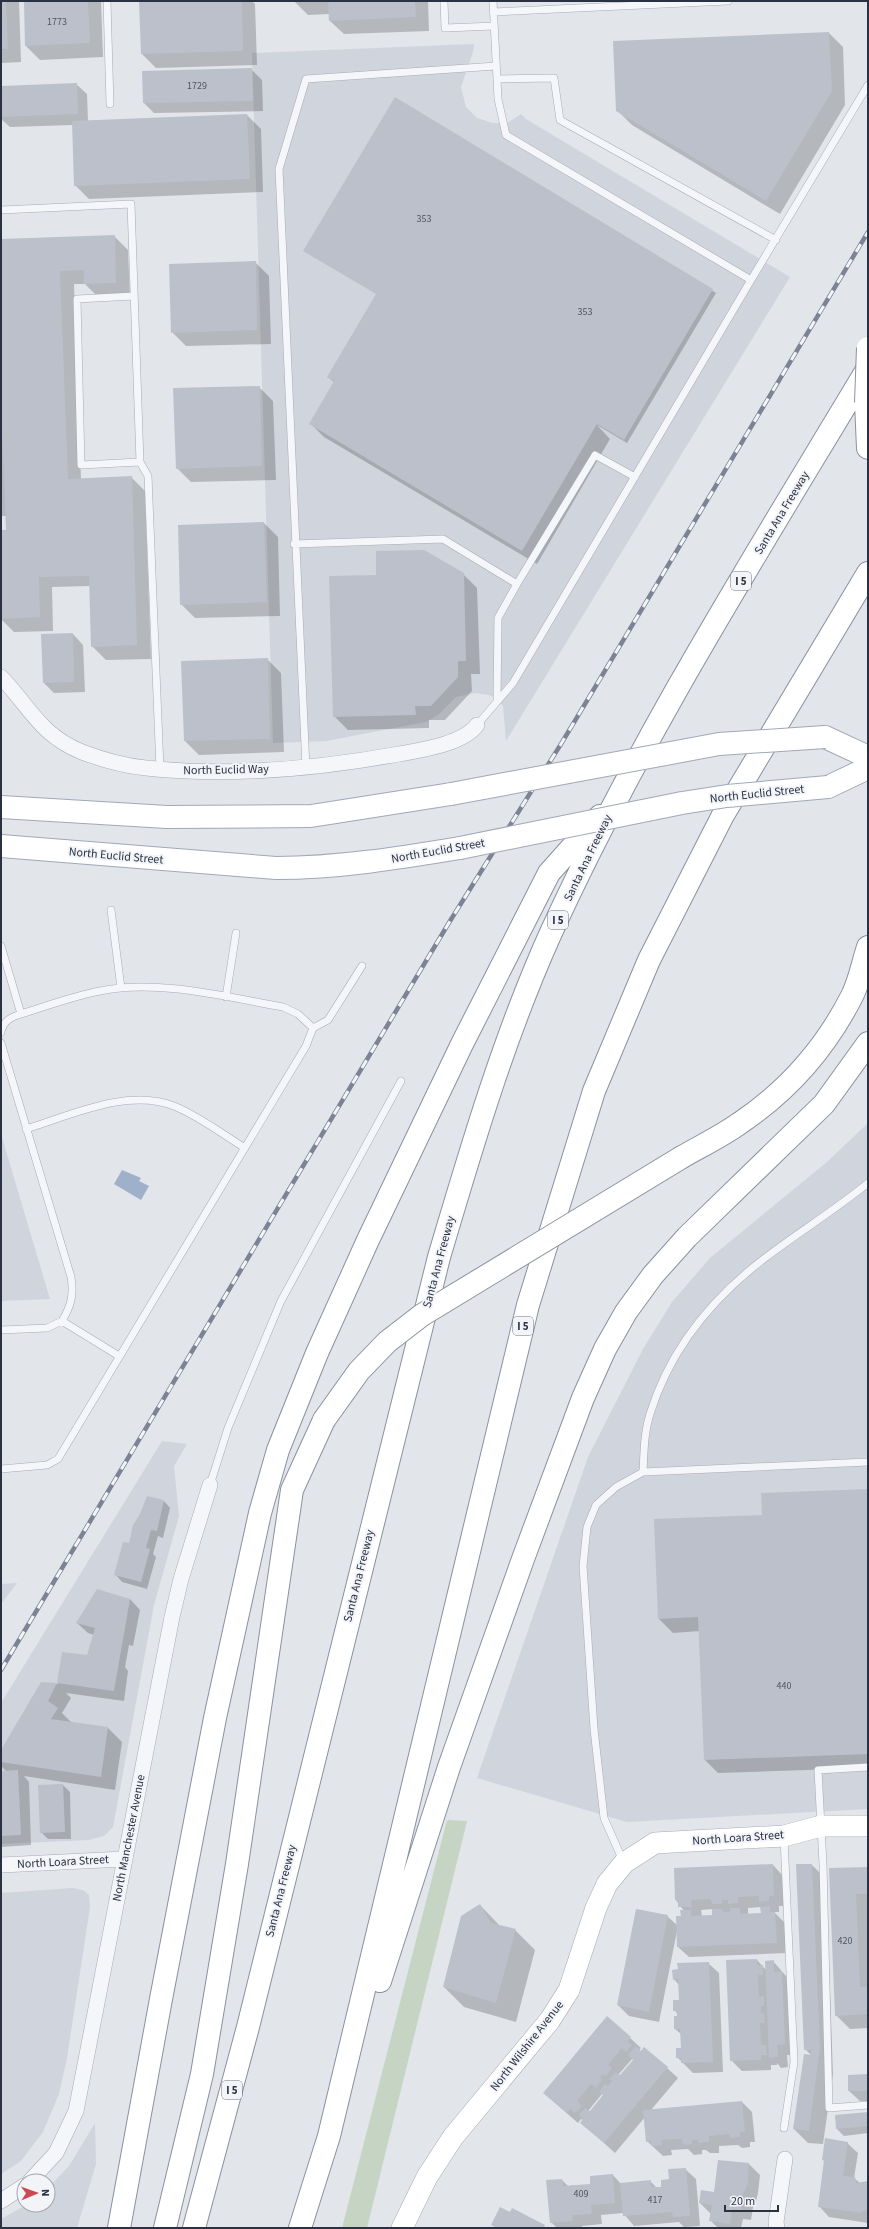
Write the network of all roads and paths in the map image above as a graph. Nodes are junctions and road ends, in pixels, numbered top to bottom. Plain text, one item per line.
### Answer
1 (107, 1) edge
2 (444, 1) edge
3 (492, 1) edge
4 (728, 1) edge
5 (493, 12) junction
6 (494, 26) junction
7 (496, 66) junction
8 (497, 79) junction
9 (868, 85) edge
10 (110, 104) dead end
11 (1, 210) edge
12 (776, 240) junction
13 (751, 280) junction
14 (134, 296) junction
15 (868, 348) edge
16 (868, 368) edge
17 (868, 448) edge
18 (140, 462) junction
19 (634, 477) junction
20 (294, 544) junction
21 (868, 573) edge
22 (516, 584) junction
23 (1, 677) edge
24 (498, 699) junction
25 (477, 726) joint
26 (868, 757) edge
27 (306, 768) junction
28 (868, 768) edge
29 (160, 770) junction
30 (617, 796) junction
31 (1, 807) edge
32 (1, 846) edge
33 (111, 910) dead end
34 (236, 933) dead end
35 (1, 946) edge
36 (868, 947) edge
37 (362, 966) dead end
38 (121, 988) junction
39 (226, 997) junction
40 (21, 1014) junction
41 (312, 1028) junction
42 (1, 1032) edge
43 (1, 1043) edge
44 (868, 1043) edge
45 (401, 1081) dead end
46 (26, 1129) junction
47 (245, 1148) junction
48 (868, 1182) edge
49 (62, 1321) junction
50 (1, 1330) edge
51 (119, 1356) junction
52 (868, 1462) edge
53 (1, 1469) edge
54 (643, 1472) junction
55 (210, 1485) joint
56 (868, 1767) edge
57 (821, 1826) junction
58 (868, 1826) edge
59 (784, 1836) junction
60 (654, 1843) joint
61 (124, 1859) junction
62 (624, 1863) junction
63 (1, 1865) edge
64 (868, 2105) edge
65 (784, 2128) dead end
66 (329, 2136) junction
67 (785, 2159) dead end
68 (37, 2173) edge
69 (16, 2192) edge
70 (1, 2202) edge
71 (119, 2228) edge
72 (165, 2228) edge
73 (194, 2228) edge
74 (300, 2228) edge
75 (402, 2228) edge
76 (778, 2228) edge

1 - 10 lane
2 - 6 lane
3 - 5 lane
4 - 5 lane
5 - 6 lane
6 - 7 lane
7 - 8 lane
7 - 20 lane
8 - 12 lane
8 - 13 lane
9 - 12 lane
11 - 14 lane
12 - 13 lane
13 - 19 lane
14 - 18 lane
14 - 18 lane
15 - 17 main road, bridge
16 - 30 main road, Santa Ana Freeway / I 5
18 - 29 lane
19 - 22 lane
19 - 24 lane
20 - 22 lane
20 - 27 lane
21 - 66 main road, I 5
22 - 24 lane
23 - 29 street, North Euclid Way
24 - 25 lane
25 - 27 street, North Euclid Way
26 - 31 main road, bridge
27 - 29 street, North Euclid Way
28 - 32 main road, North Euclid Street, bridge
30 - 71 main road
30 - 73 main road, Santa Ana Freeway / I 5
33 - 38 lane
34 - 39 lane
35 - 40 lane
36 - 72 main road, bridge
37 - 41 lane
38 - 39 lane
38 - 40 lane
39 - 41 lane
40 - 42 lane
41 - 47 lane
43 - 46 lane
44 - 66 main road
45 - 55 lane
46 - 47 lane
46 - 49 lane
47 - 51 lane
48 - 54 lane
49 - 50 lane
49 - 51 lane
51 - 53 lane
52 - 54 lane
54 - 62 lane
55 - 61 street, North Manchester Avenue
56 - 57 lane
57 - 58 street, North Loara Street
57 - 59 street, North Loara Street
57 - 64 lane
59 - 60 street, North Loara Street
59 - 65 lane
60 - 62 street, North Wilshire Avenue
61 - 63 street, North Loara Street
61 - 68 street, North Manchester Avenue
62 - 75 street, North Wilshire Avenue
66 - 74 main road, I 5
67 - 76 street
69 - 70 street

